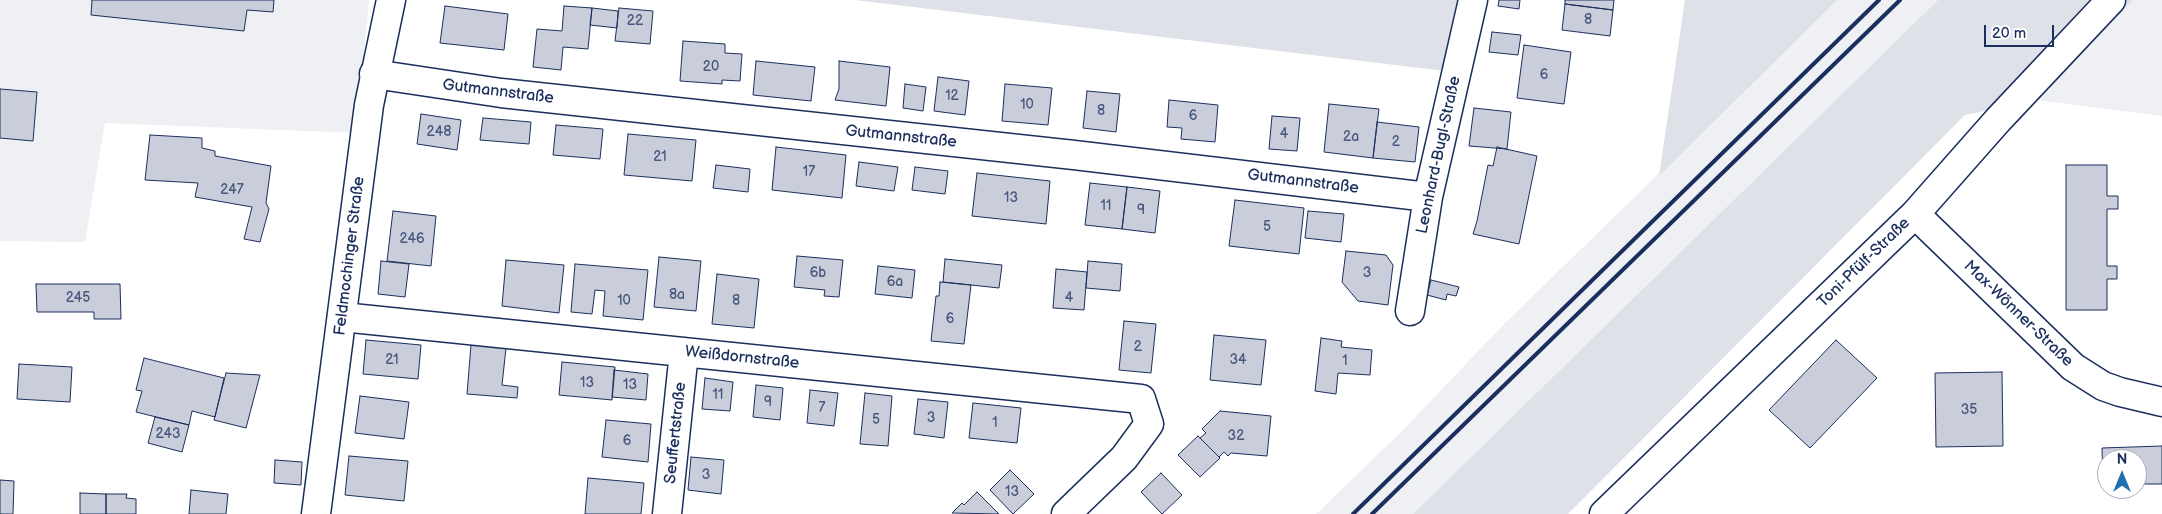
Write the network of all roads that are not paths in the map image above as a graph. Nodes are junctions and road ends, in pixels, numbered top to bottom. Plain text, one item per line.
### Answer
1 (391, 0) edge
2 (1473, 0) edge
3 (2111, 0) edge
4 (374, 74) junction
5 (1428, 197) junction
6 (1915, 214) junction
7 (1410, 311) dead end
8 (342, 317) junction
9 (684, 352) junction
10 (2162, 402) edge
11 (316, 514) edge
12 (667, 514) edge
13 (1066, 514) edge
14 (1604, 514) edge

1 - 4 street, Feldmochinger Straße
2 - 5 street, Leonhard-Bugl-Straße
3 - 6 street, Toni-Pfülf-Straße
4 - 5 street, Gutmannstraße
4 - 8 street, Feldmochinger Straße
5 - 7 street, Leonhard-Bugl-Straße
6 - 10 street, Max-Wönner-Straße
6 - 14 street, Toni-Pfülf-Straße
8 - 9 street, Weißdornstraße
8 - 11 street, Feldmochinger Straße
9 - 12 street, Seuffertstraße
9 - 13 street, Weißdornstraße

